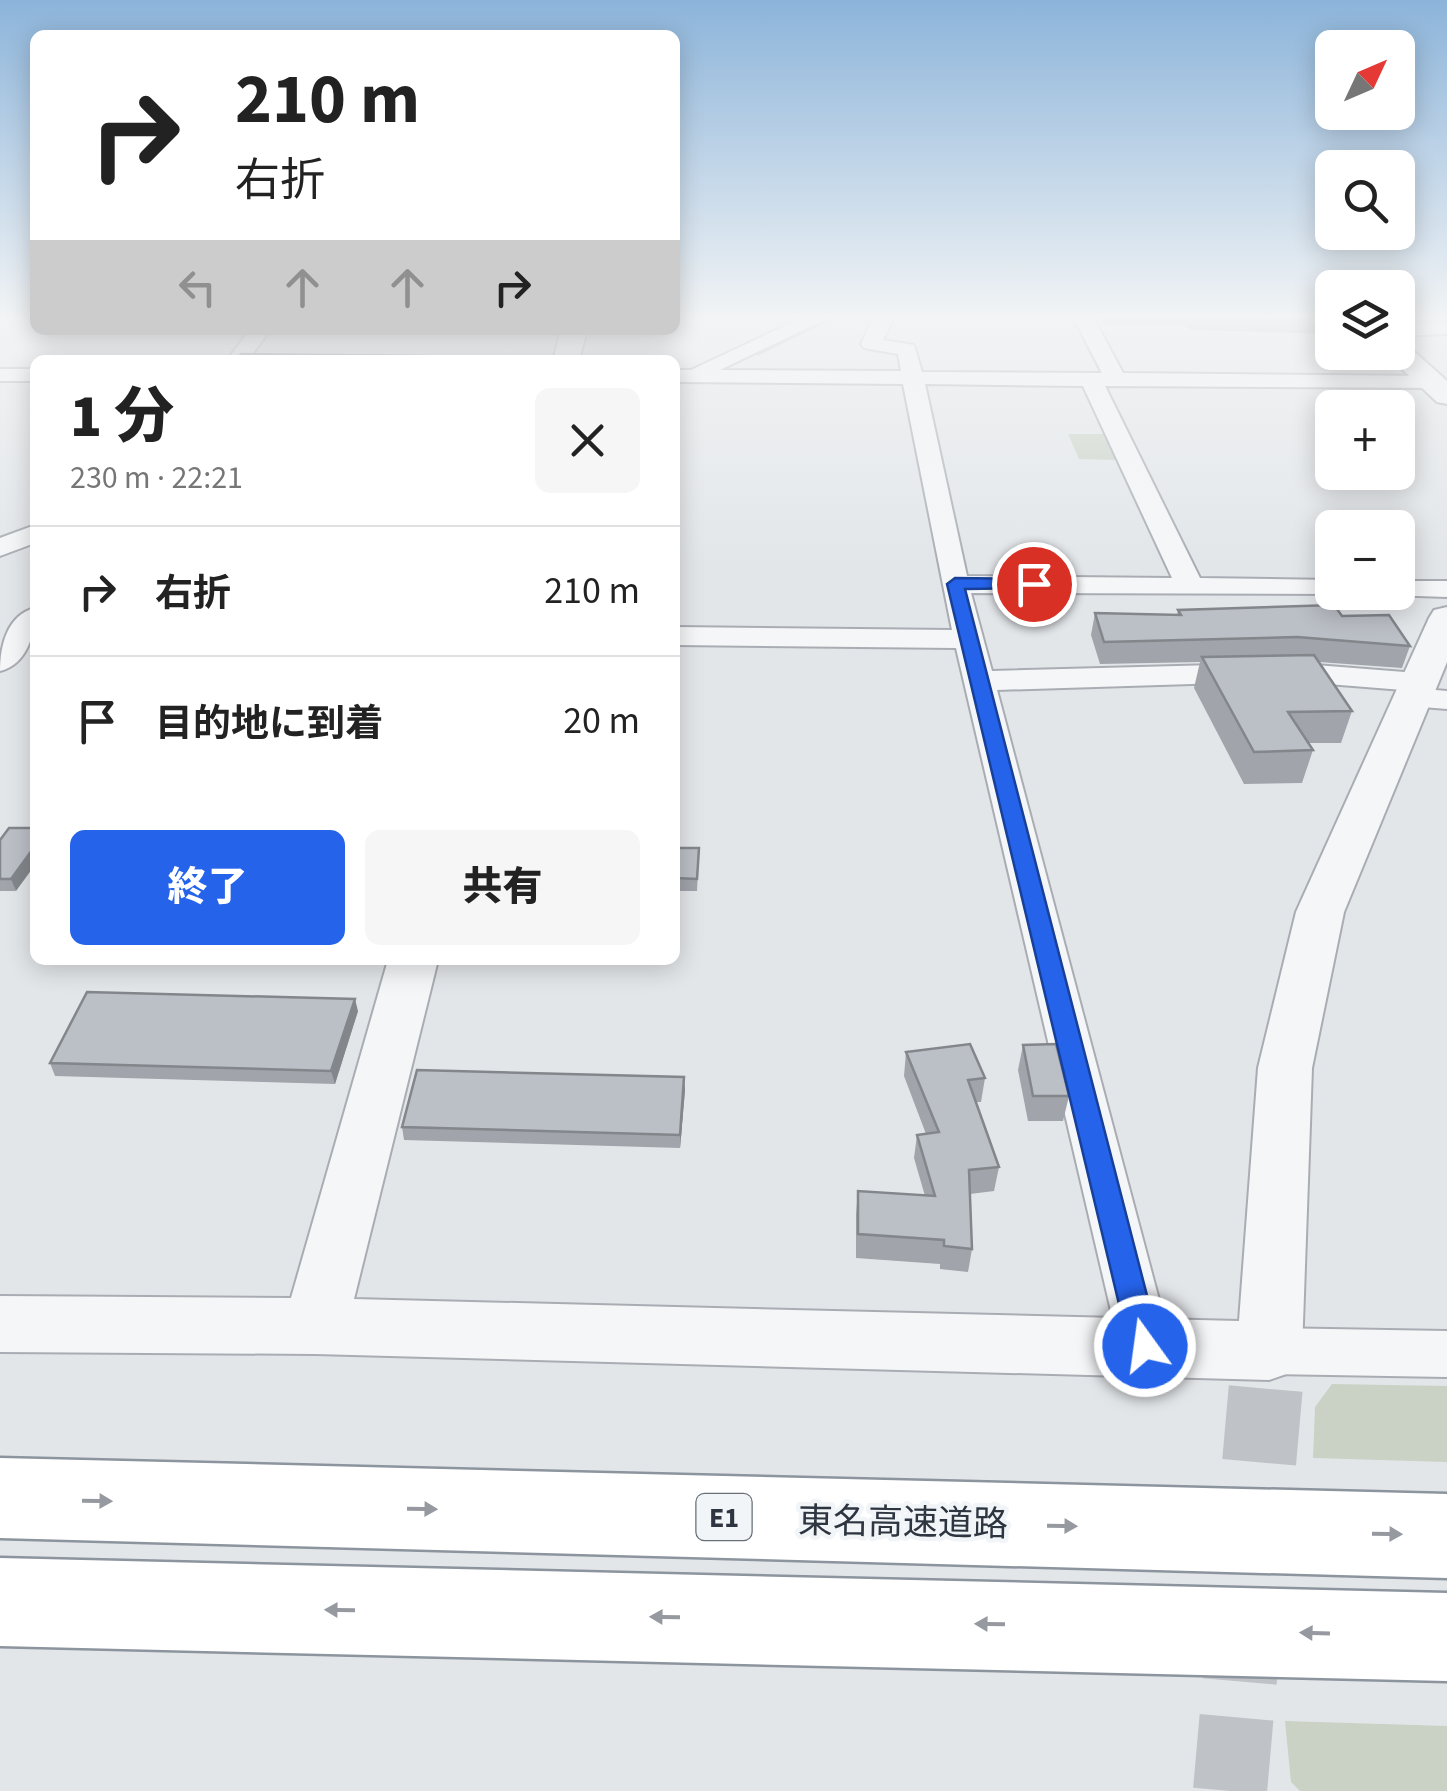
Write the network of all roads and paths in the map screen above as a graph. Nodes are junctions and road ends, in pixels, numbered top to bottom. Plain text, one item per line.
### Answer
1 (914, 399) edge
2 (1111, 399) edge
3 (30, 536) edge
4 (0, 548) edge
5 (955, 584) junction
6 (1190, 586) junction
7 (1315, 588) edge
8 (1415, 588) edge
9 (1447, 589) edge
10 (1447, 618) edge
11 (23, 628) edge
12 (680, 636) edge
13 (971, 639) junction
14 (0, 662) edge
15 (982, 681) junction
16 (1424, 694) edge
17 (412, 965) edge
18 (0, 1324) edge
19 (316, 1326) junction
20 (1145, 1346) junction
21 (1269, 1351) junction
22 (1447, 1354) edge
23 (0, 1498) edge
24 (1447, 1536) edge
25 (2, 1602) edge
26 (1447, 1636) edge

1 - 5 street
2 - 6 street
3 - 4 street
5 - 6 street
5 - 13 street
6 - 7 street
8 - 9 street
10 - 16 street
11 - 14 street
12 - 13 street
13 - 15 street
15 - 16 street
15 - 20 street
16 - 21 street
17 - 19 street
18 - 19 street
19 - 20 street
20 - 21 street
21 - 22 street
23 -> 24 highway, 東名高速道路 / E1
26 -> 25 highway

